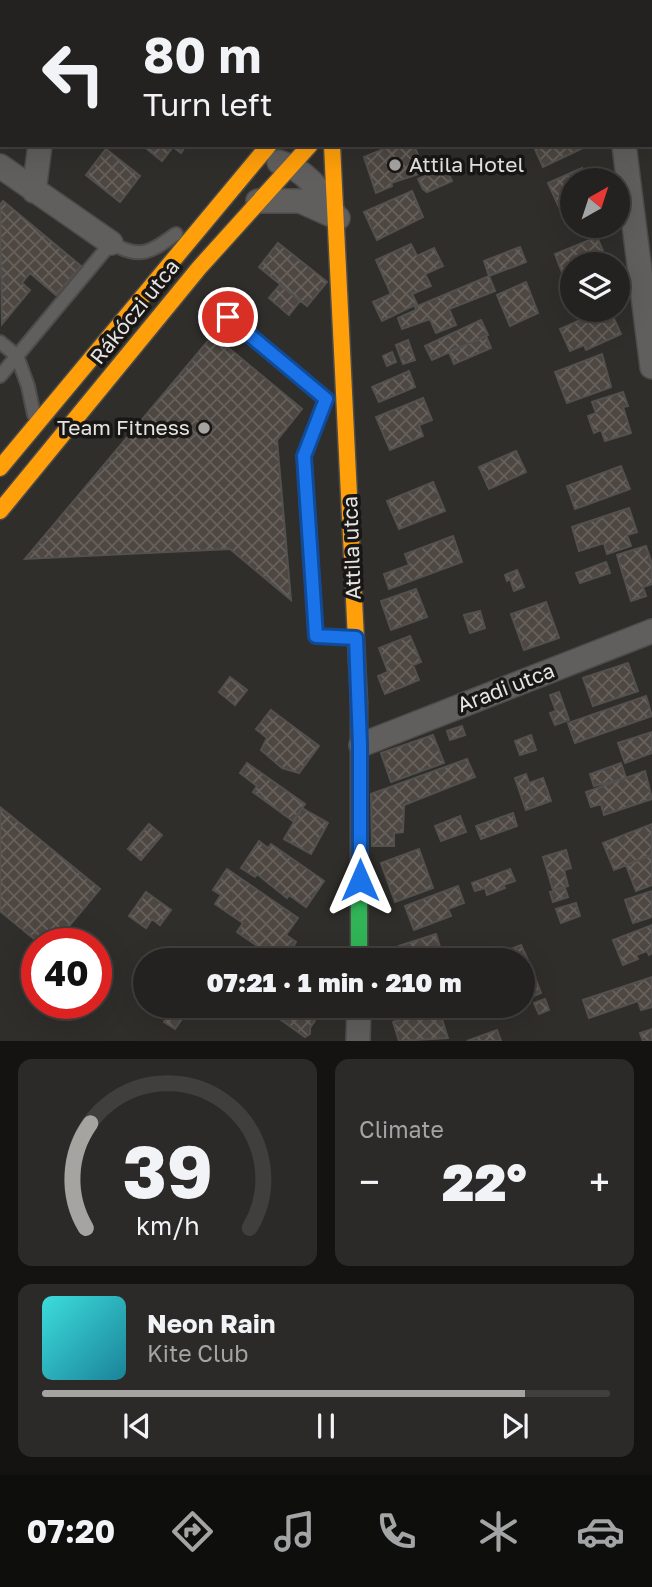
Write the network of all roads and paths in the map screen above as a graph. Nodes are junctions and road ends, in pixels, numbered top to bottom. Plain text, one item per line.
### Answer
1 (40, 147) edge
2 (308, 147) edge
3 (332, 147) edge
4 (624, 147) edge
5 (262, 153) edge
6 (0, 166) edge
7 (291, 166) junction
8 (34, 191) junction
9 (258, 201) junction
10 (338, 218) junction
11 (111, 243) junction
12 (228, 317) dead end
13 (0, 342) edge
14 (17, 356) junction
15 (652, 367) edge
16 (0, 376) edge
17 (36, 425) junction
18 (0, 468) edge
19 (0, 511) edge
20 (652, 631) edge
21 (356, 638) junction
22 (360, 745) junction
23 (359, 948) edge
24 (359, 1018) edge
25 (358, 1041) edge

1 - 8 street
2 - 7 main road, Rákóczi utca
3 - 10 main road, Attila utca
4 - 15 street
5 - 7 street
5 - 11 lane
5 - 17 main road, Rákóczi utca
6 - 8 street
7 - 9 main road, Rákóczi utca
7 - 10 street
8 - 11 street
9 - 10 street
9 - 19 main road, Rákóczi utca
10 - 21 main road, Attila utca
11 - 14 lane
12 - 21 lane
13 - 14 lane
14 - 16 lane
14 - 17 lane
17 - 18 main road, Rákóczi utca
20 - 22 street, Aradi utca
21 - 22 main road, Attila utca
22 - 23 main road, Attila utca
24 - 25 street

